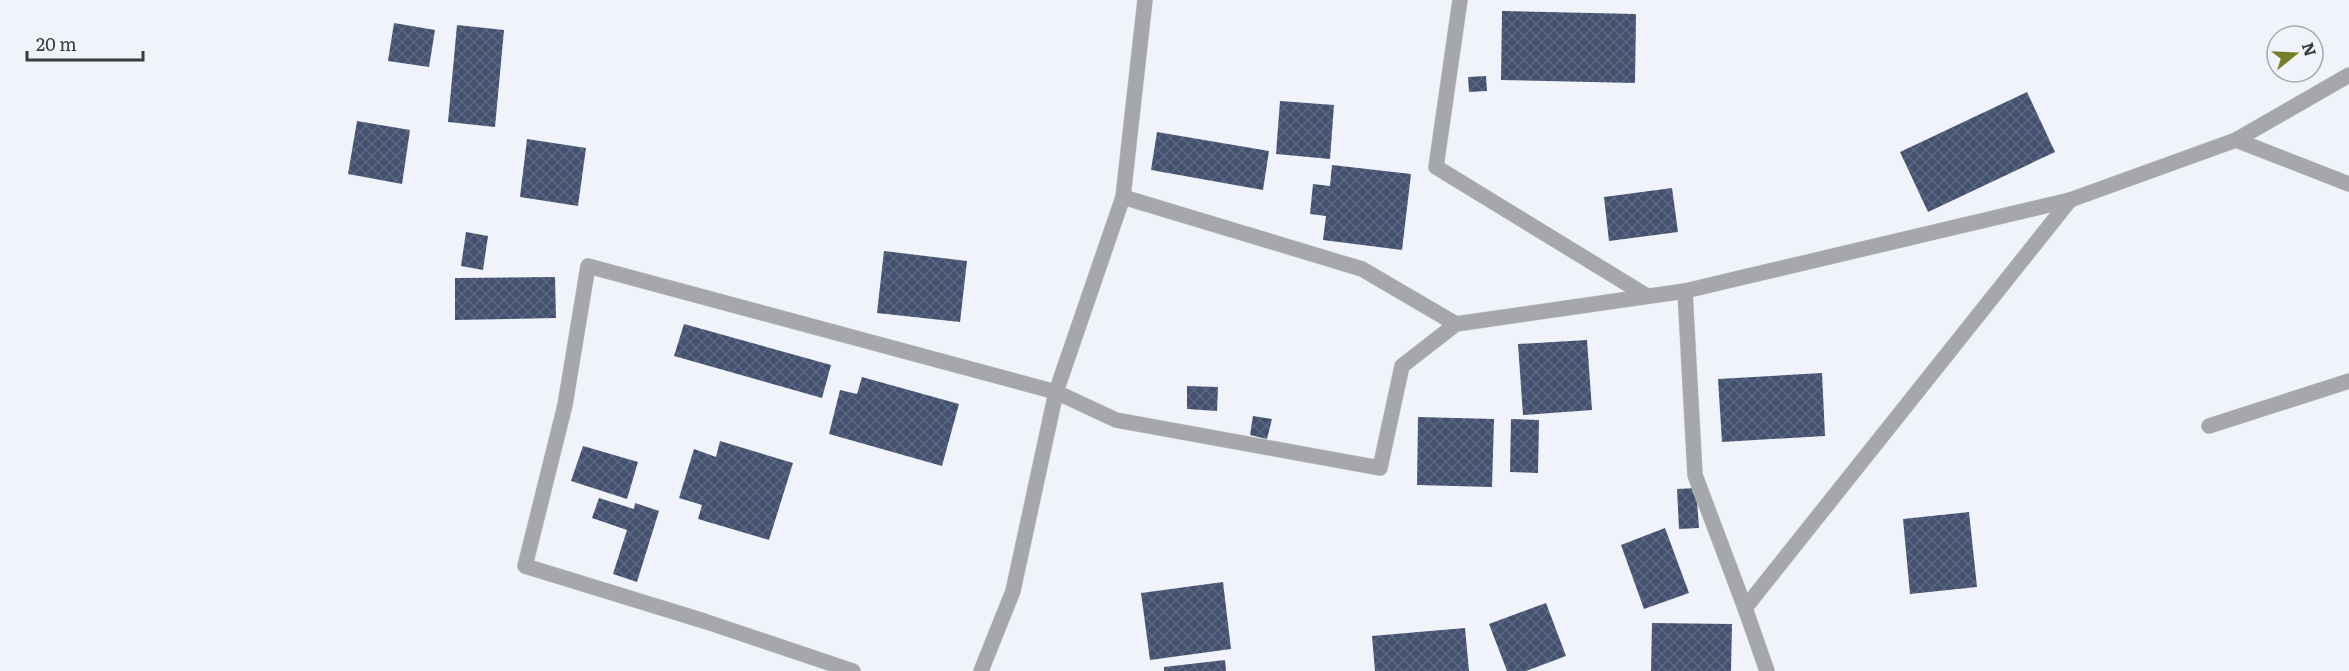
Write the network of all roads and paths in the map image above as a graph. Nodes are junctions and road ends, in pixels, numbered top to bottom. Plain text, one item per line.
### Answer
1 (1145, 0) edge
2 (1460, 0) edge
3 (2349, 75) edge
4 (2236, 140) junction
5 (2349, 184) edge
6 (1123, 196) junction
7 (2070, 200) junction
8 (1685, 291) junction
9 (1647, 296) junction
10 (1456, 324) junction
11 (2349, 381) edge
12 (1056, 392) junction
13 (2209, 426) dead end
14 (1745, 608) junction
15 (853, 671) edge
16 (981, 671) edge
17 (1767, 671) edge

1 - 6 street
2 - 9 street
3 - 4 street
4 - 5 street
4 - 7 street
6 - 10 street
6 - 12 street
7 - 8 street
7 - 14 street
8 - 9 street
8 - 14 street
9 - 10 street
10 - 12 street
11 - 13 street
12 - 15 street
12 - 16 street
14 - 17 street

